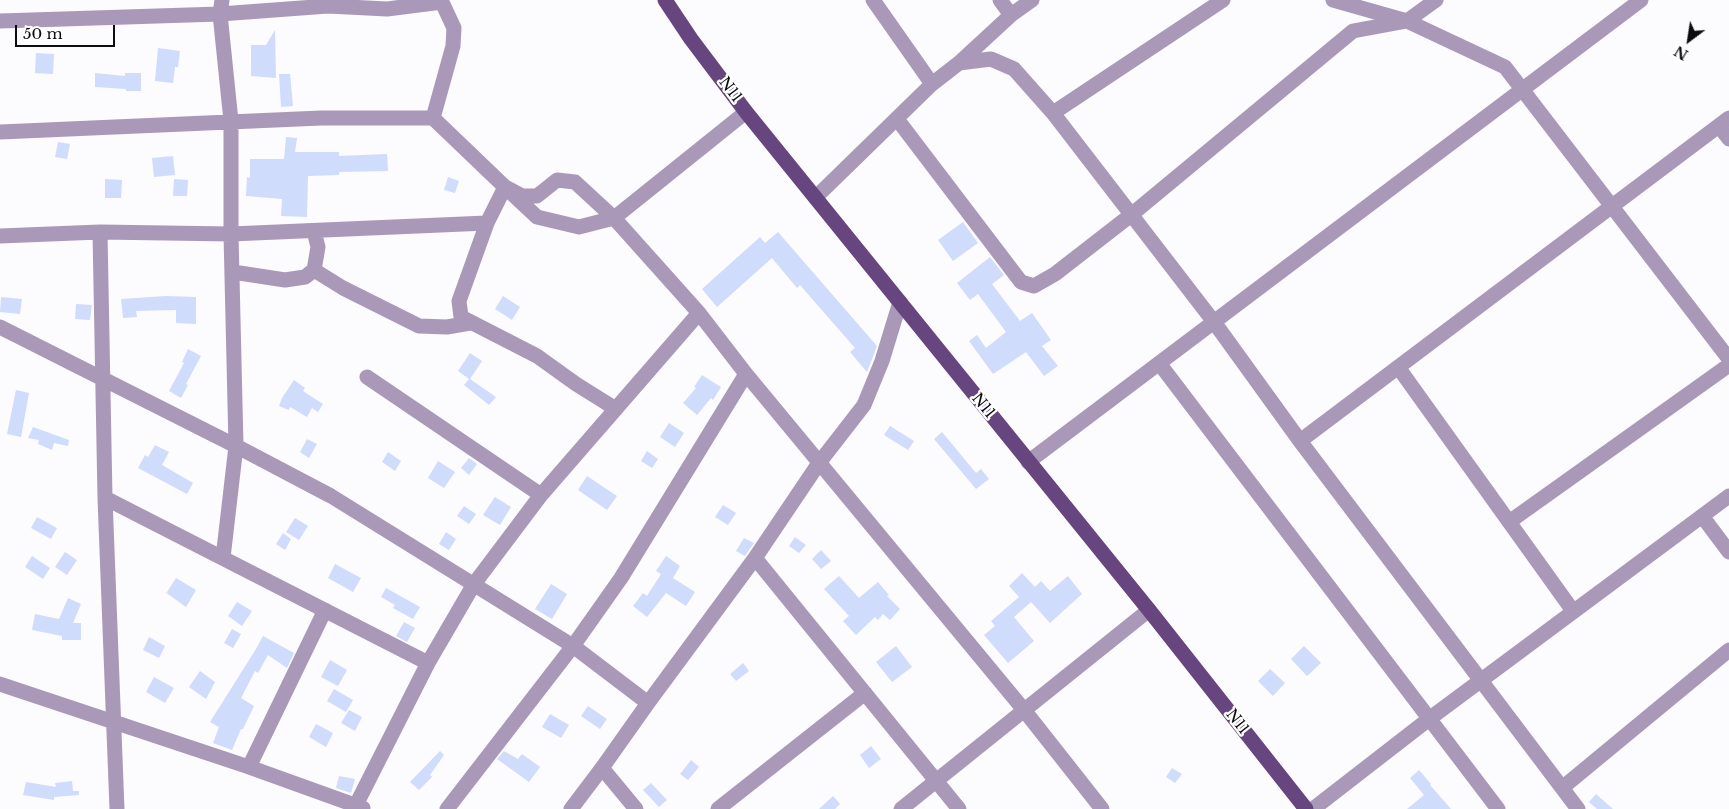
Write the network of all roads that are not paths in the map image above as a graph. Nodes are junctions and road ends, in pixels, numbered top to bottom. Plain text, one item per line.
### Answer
1 (664, 0) edge
2 (873, 0) edge
3 (1000, 0) edge
4 (1032, 0) edge
5 (1223, 0) edge
6 (1333, 0) edge
7 (1436, 0) edge
8 (1641, 0) edge
9 (441, 1) edge
10 (221, 7) edge
11 (1011, 15) junction
12 (0, 21) edge
13 (1407, 21) junction
14 (959, 63) junction
15 (932, 84) junction
16 (1521, 89) junction
17 (746, 112) junction
18 (1053, 113) junction
19 (433, 118) junction
20 (897, 119) junction
21 (231, 121) junction
22 (1724, 122) edge
23 (0, 132) edge
24 (1729, 140) edge
25 (505, 188) junction
26 (816, 198) junction
27 (1612, 206) junction
28 (1132, 215) junction
29 (614, 218) junction
30 (487, 223) junction
31 (314, 230) junction
32 (100, 232) junction
33 (231, 234) junction
34 (0, 236) edge
35 (314, 270) junction
36 (233, 272) junction
37 (900, 302) junction
38 (699, 313) junction
39 (1214, 322) junction
40 (470, 323) junction
41 (0, 326) edge
42 (1729, 360) edge
43 (1160, 364) junction
44 (1729, 365) edge
45 (1398, 367) junction
46 (746, 374) junction
47 (367, 377) dead end
48 (102, 378) junction
49 (616, 409) junction
50 (1300, 441) junction
51 (236, 446) junction
52 (1028, 462) junction
53 (819, 463) junction
54 (542, 495) junction
55 (1729, 496) edge
56 (105, 498) junction
57 (1702, 516) junction
58 (1509, 522) junction
59 (1729, 552) edge
60 (223, 558) junction
61 (755, 558) junction
62 (474, 584) junction
63 (325, 610) junction
64 (1149, 610) junction
65 (1573, 611) junction
66 (573, 646) junction
67 (1729, 650) edge
68 (428, 663) junction
69 (1481, 680) junction
70 (0, 684) edge
71 (865, 693) junction
72 (648, 703) junction
73 (1024, 710) junction
74 (1429, 719) junction
75 (115, 722) junction
76 (249, 767) junction
77 (602, 768) junction
78 (936, 781) junction
79 (1562, 788) junction
80 (358, 808) edge
81 (118, 809) edge
82 (447, 809) edge
83 (571, 809) edge
84 (636, 809) edge
85 (718, 809) edge
86 (901, 809) edge
87 (959, 809) edge
88 (1102, 809) edge
89 (1306, 809) edge
90 (1313, 809) edge
91 (1498, 809) edge
92 (1578, 809) edge

1 - 17 main road, N11
2 - 15 street
3 - 11 street
4 - 11 street
5 - 18 street
6 - 13 street
7 - 13 street
8 - 16 street
9 - 10 street
9 - 19 street
10 - 12 street
10 - 21 street
11 - 14 street
13 - 16 street
13 - 28 street
14 - 15 street
14 - 18 street
15 - 20 street
16 - 27 street
16 - 39 street
17 - 26 main road, N11
17 - 29 street
18 - 28 street
19 - 21 street
19 - 25 street
20 - 26 street
20 - 28 street
21 - 23 street
21 - 33 street
22 - 24 street
22 - 27 street
25 - 29 street
25 - 29 street
25 - 30 street
26 - 37 main road, N11
27 - 42 street
27 - 45 street
28 - 39 street
29 - 38 street
30 - 31 street
30 - 40 street
31 - 33 street
31 - 35 street
32 - 33 street
32 - 34 street
32 - 48 street
33 - 36 street
35 - 36 street
35 - 40 street
36 - 51 street
37 - 52 main road, N11
37 - 53 street
38 - 46 street
38 - 49 street
39 - 43 street
39 - 50 street
40 - 49 street
41 - 48 street
43 - 52 street
43 - 74 street
44 - 58 street
45 - 50 street
45 - 58 street
46 - 53 street
46 - 66 street
47 - 54 street
48 - 51 street
48 - 56 street
49 - 54 street
50 - 69 street
51 - 60 street
51 - 62 street
52 - 64 main road, N11
53 - 61 street
53 - 73 street
54 - 62 street
55 - 57 street
56 - 60 street
56 - 75 street
57 - 59 street
57 - 65 street
58 - 65 street
60 - 63 street
61 - 71 street
61 - 72 street
62 - 66 street
62 - 68 street
63 - 68 street
63 - 76 street
64 - 73 street
64 - 89 main road, N11
65 - 69 street
66 - 72 street
66 - 82 street
67 - 79 street
68 - 80 street
69 - 74 street
69 - 79 street
70 - 75 street
71 - 78 street
71 - 85 street
72 - 77 street
73 - 78 street
73 - 88 street
74 - 90 street
74 - 91 street
75 - 76 street
75 - 81 street
76 - 80 street
77 - 83 street
77 - 84 street
78 - 86 street
78 - 87 street
79 - 92 street

